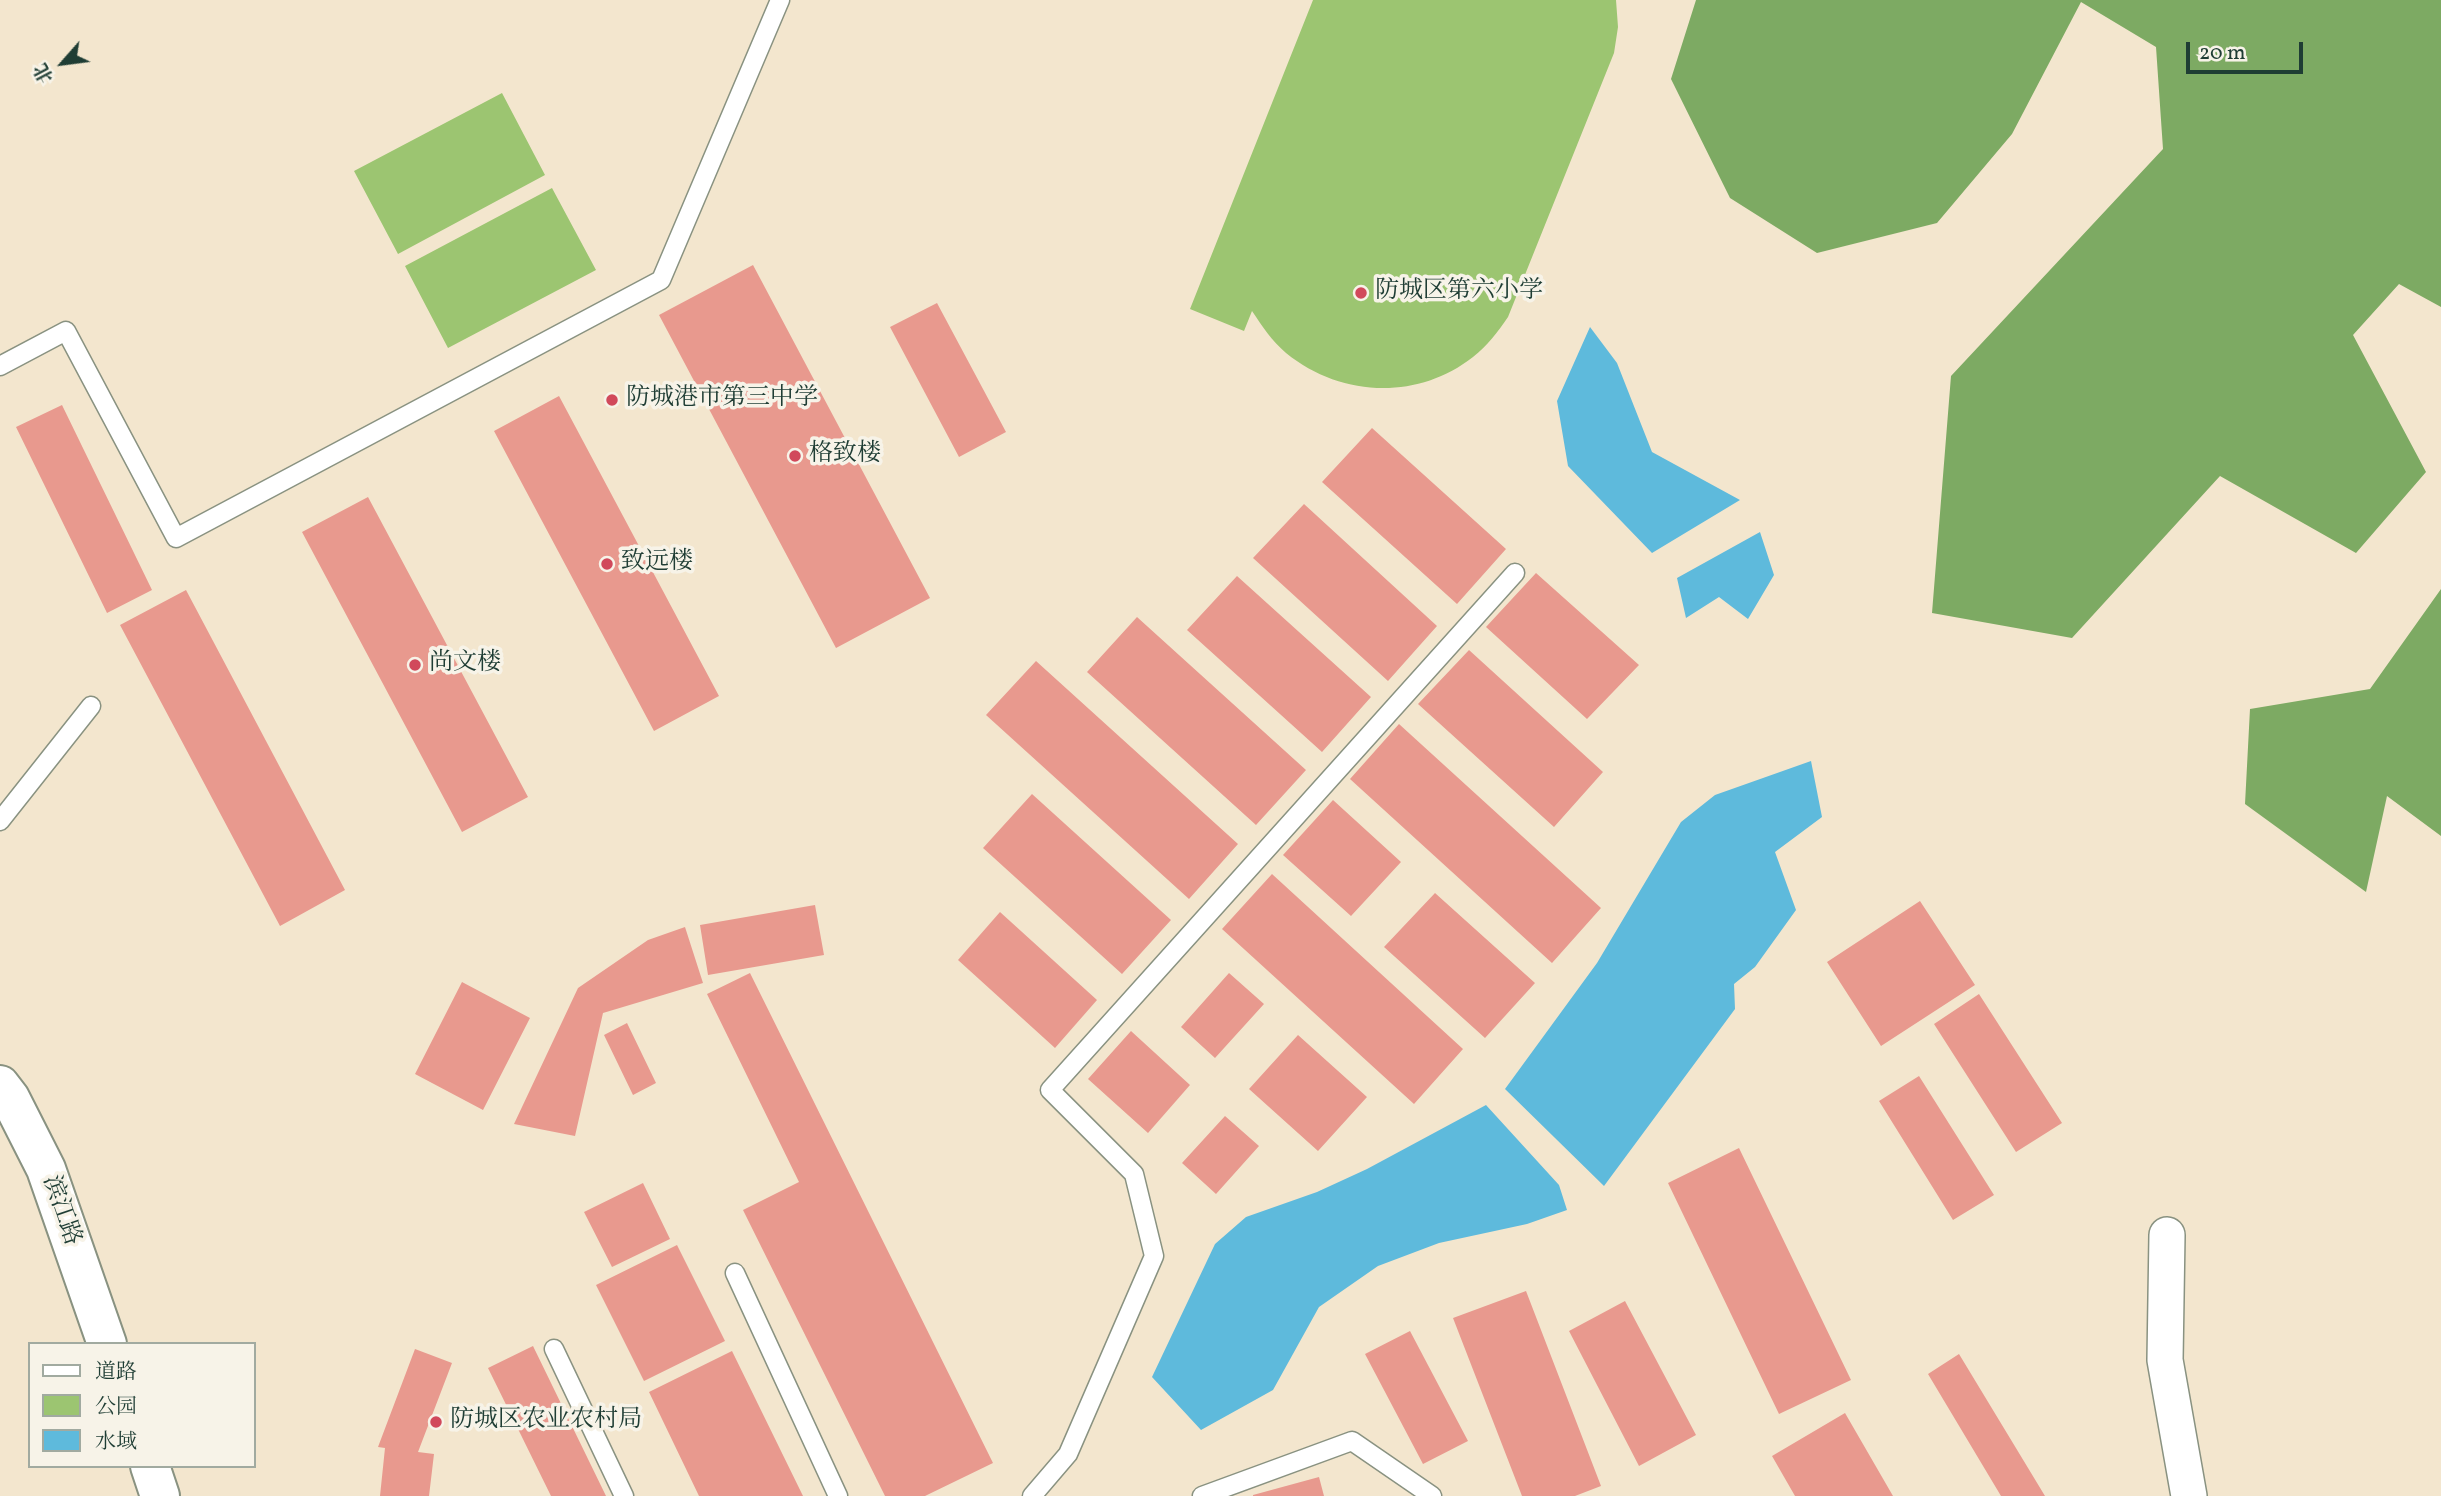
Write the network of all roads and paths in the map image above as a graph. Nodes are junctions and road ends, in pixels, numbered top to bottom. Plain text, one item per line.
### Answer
1 (780, 0) edge
2 (0, 366) edge
3 (1515, 573) dead end
4 (91, 706) dead end
5 (0, 821) edge
6 (0, 1085) edge
7 (2167, 1235) dead end
8 (735, 1273) dead end
9 (106, 1342) edge
10 (554, 1349) dead end
11 (150, 1468) edge
12 (160, 1496) edge
13 (624, 1496) edge
14 (838, 1496) edge
15 (1032, 1496) edge
16 (1202, 1496) edge
17 (1432, 1496) edge
18 (2189, 1496) edge

1 - 2 lane
3 - 15 lane
4 - 5 lane
6 - 9 street, 滨江路
7 - 18 street
8 - 14 lane
10 - 13 lane
11 - 12 street
16 - 17 lane

